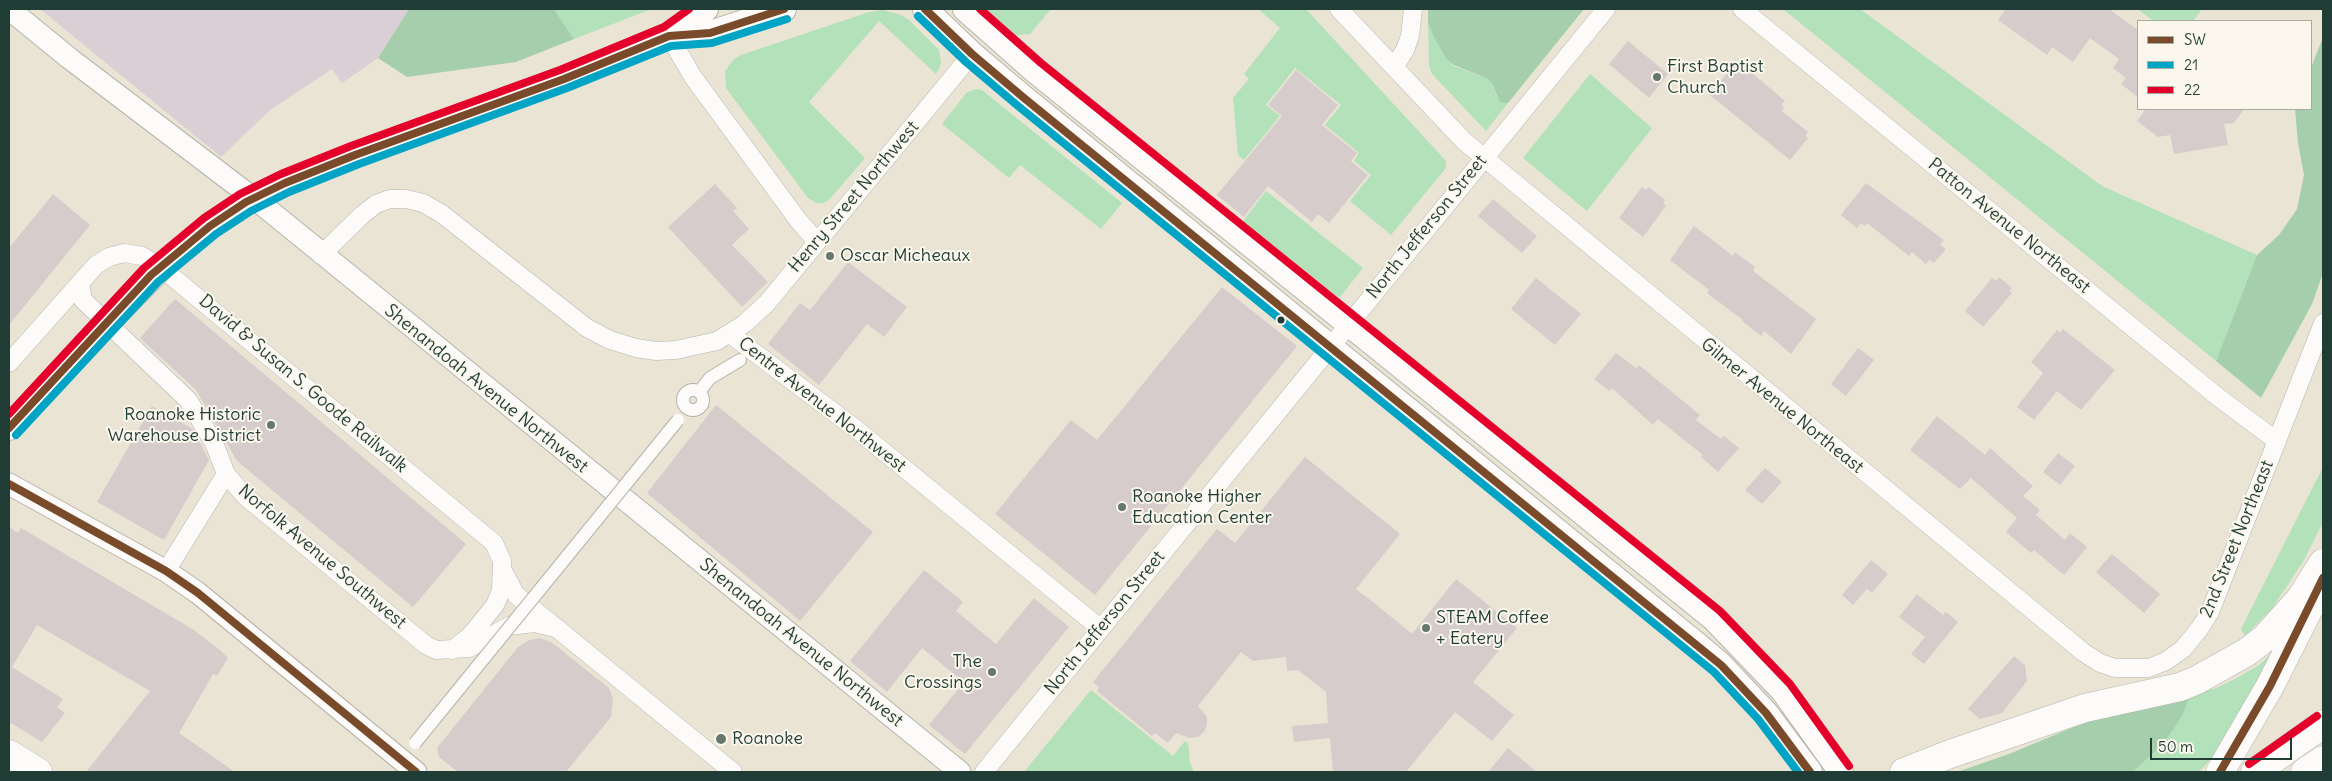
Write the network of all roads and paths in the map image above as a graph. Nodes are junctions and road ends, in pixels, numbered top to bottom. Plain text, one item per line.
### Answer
1 (9, 9) edge
2 (706, 9) edge
3 (784, 9) edge
4 (925, 9) edge
5 (964, 9) edge
6 (1339, 9) edge
7 (1413, 9) edge
8 (1606, 9) edge
9 (1742, 9) edge
10 (669, 36) junction
11 (972, 54) junction
12 (1394, 67) junction
13 (1484, 158) junction
14 (817, 242) junction
15 (321, 255) junction
16 (80, 283) junction
17 (1349, 323) junction
18 (2323, 323) edge
19 (730, 334) junction
20 (1331, 345) junction
21 (740, 360) dead end
22 (9, 364) edge
23 (9, 428) edge
24 (2277, 441) junction
25 (226, 474) junction
26 (9, 484) edge
27 (2323, 563) edge
28 (503, 570) junction
29 (166, 571) junction
30 (2323, 578) edge
31 (1100, 628) junction
32 (559, 629) junction
33 (452, 650) junction
34 (2082, 652) joint
35 (2323, 724) edge
36 (9, 754) edge
37 (2323, 760) edge
38 (404, 769) edge
39 (38, 772) edge
40 (733, 772) edge
41 (960, 772) edge
42 (984, 772) edge
43 (1810, 772) edge
44 (1841, 772) edge
45 (1904, 772) edge
46 (2220, 772) edge
47 (2255, 772) edge
48 (2305, 772) edge

1 - 15 street, Shenandoah Avenue Northwest
2 - 10 main road
3 - 10 main road
4 - 11 main road
5 - 17 main road
6 - 12 street, Gilmer Avenue Northeast
7 - 12 street
8 - 13 street, North Jefferson Street
9 - 24 street, Patton Avenue Northeast
10 - 14 street
10 - 23 main road, bridge
11 - 14 street, Henry Street Northwest
11 - 20 main road
12 - 13 street, Gilmer Avenue Northeast
13 - 17 street, North Jefferson Street
13 - 34 street, Gilmer Avenue Northeast
14 - 19 street, Henry Street Northwest
15 - 19 street, Centre Avenue Northwest
15 - 41 street, Shenandoah Avenue Northwest
16 - 22 street, David & Susan S. Goode Railwalk
16 - 25 street, Norfolk Avenue Southwest
16 - 28 street, David & Susan S. Goode Railwalk
17 - 20 street, North Jefferson Street
17 - 44 main road
18 - 24 street, 2nd Street Northeast
19 - 31 street, Centre Avenue Northwest
20 - 31 street, North Jefferson Street
20 - 43 main road
21 - 38 street, bridge
24 - 34 street, 2nd Street Northeast
25 - 29 street
25 - 33 street, Norfolk Avenue Southwest
26 - 29 street
27 - 45 main road
28 - 32 street, Norfolk Avenue Southwest
28 - 33 street
29 - 38 street
30 - 46 main road
31 - 42 street, North Jefferson Street
32 - 33 street, Norfolk Avenue Southwest
32 - 40 street, Norfolk Avenue Southwest
35 - 47 main road
36 - 39 main road
37 - 48 main road

